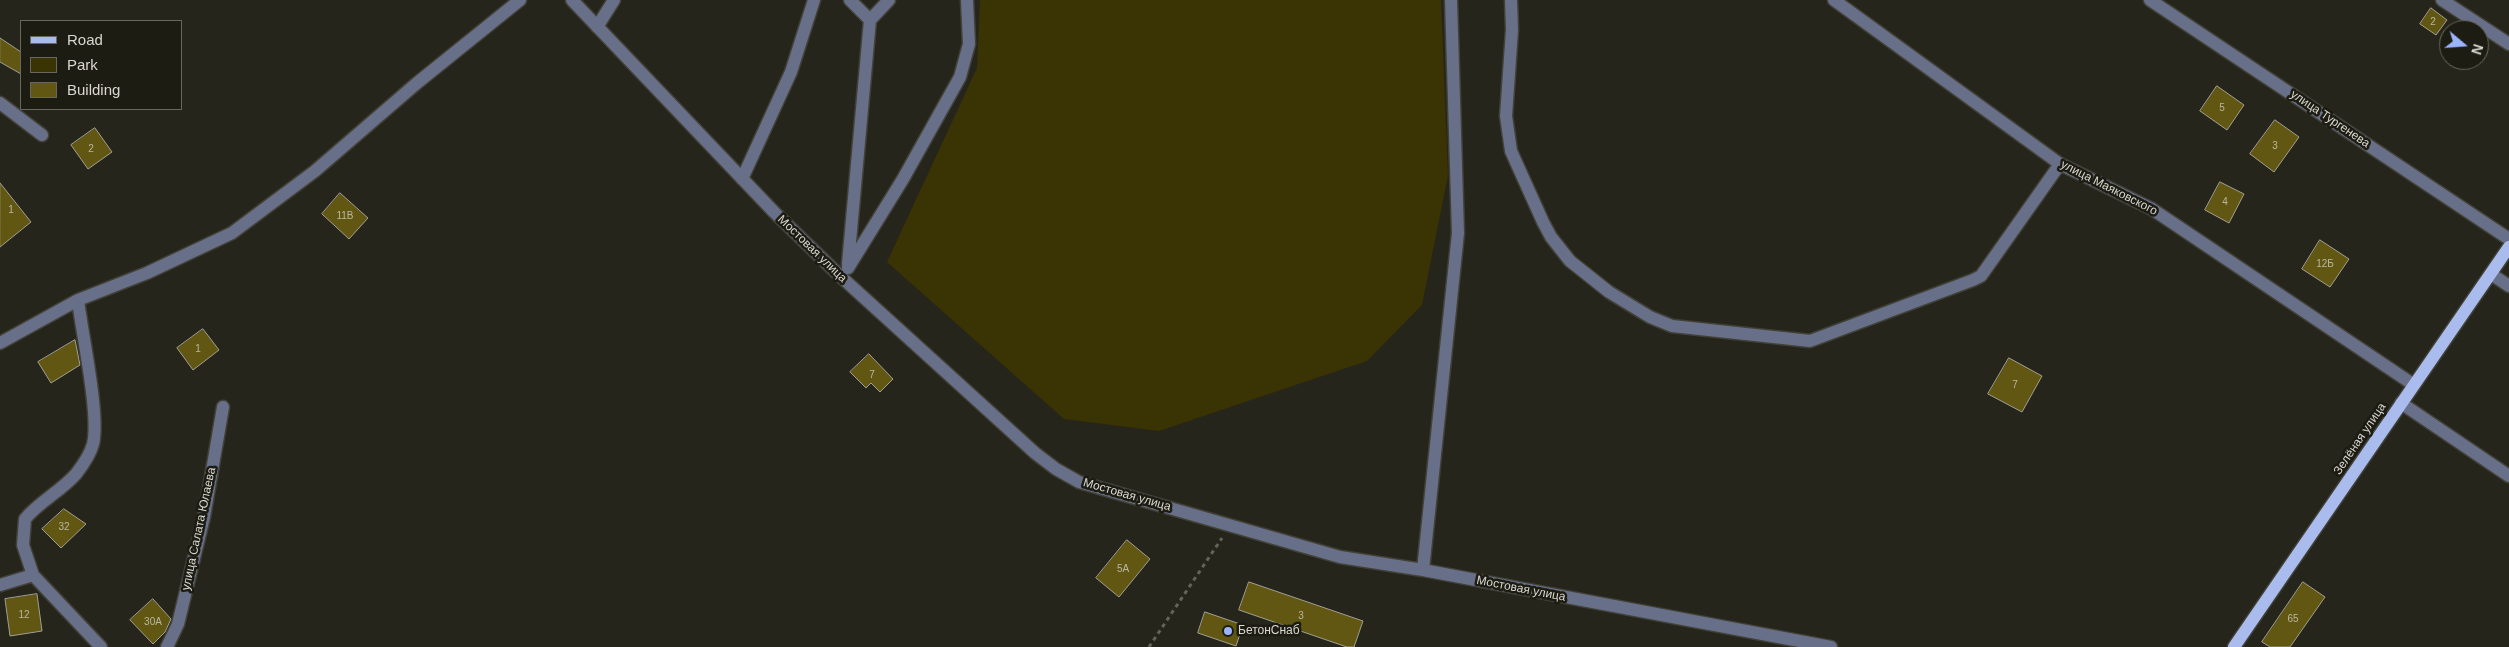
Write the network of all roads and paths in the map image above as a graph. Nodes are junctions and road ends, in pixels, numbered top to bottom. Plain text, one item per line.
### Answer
1 (520, 0) edge
2 (572, 0) edge
3 (614, 0) edge
4 (814, 0) edge
5 (850, 0) edge
6 (889, 0) edge
7 (967, 0) edge
8 (1451, 0) edge
9 (1511, 0) edge
10 (1834, 0) edge
11 (2150, 0) edge
12 (2442, 0) edge
13 (870, 20) junction
14 (597, 27) junction
15 (2509, 44) edge
16 (0, 103) edge
17 (42, 135) dead end
18 (2060, 164) junction
19 (742, 179) junction
20 (2509, 239) edge
21 (2509, 247) edge
22 (843, 271) junction
23 (2491, 274) junction
24 (2509, 286) edge
25 (78, 300) junction
26 (0, 343) edge
27 (2414, 384) junction
28 (2401, 404) junction
29 (223, 408) dead end
30 (2509, 476) edge
31 (1231, 525) junction
32 (1423, 570) junction
33 (33, 575) junction
34 (0, 585) edge
35 (101, 647) edge
36 (167, 647) edge
37 (1149, 647) edge
38 (1831, 647) edge
39 (2234, 647) edge

1 - 25 street
2 - 14 street, Мостовая улица
3 - 14 street
4 - 19 street
5 - 13 street
6 - 13 street
7 - 22 street
8 - 32 street
9 - 18 street
10 - 18 street, улица Маяковского
11 - 20 street, улица Тургенева
12 - 15 street
13 - 22 street
14 - 19 street, Мостовая улица
16 - 17 street
18 - 27 street, улица Маяковского
19 - 22 street, Мостовая улица
21 - 23 main road, Зелёная улица
22 - 31 street, Мостовая улица
23 - 24 street
23 - 27 main road, Зелёная улица
25 - 26 street
25 - 33 street
27 - 28 main road, Зелёная улица
28 - 30 street
28 - 39 main road, Зелёная улица
29 - 36 street, улица Салата Юлаева
31 - 32 street, Мостовая улица
31 - 37 path
32 - 38 street, Мостовая улица
33 - 34 street
33 - 35 street

